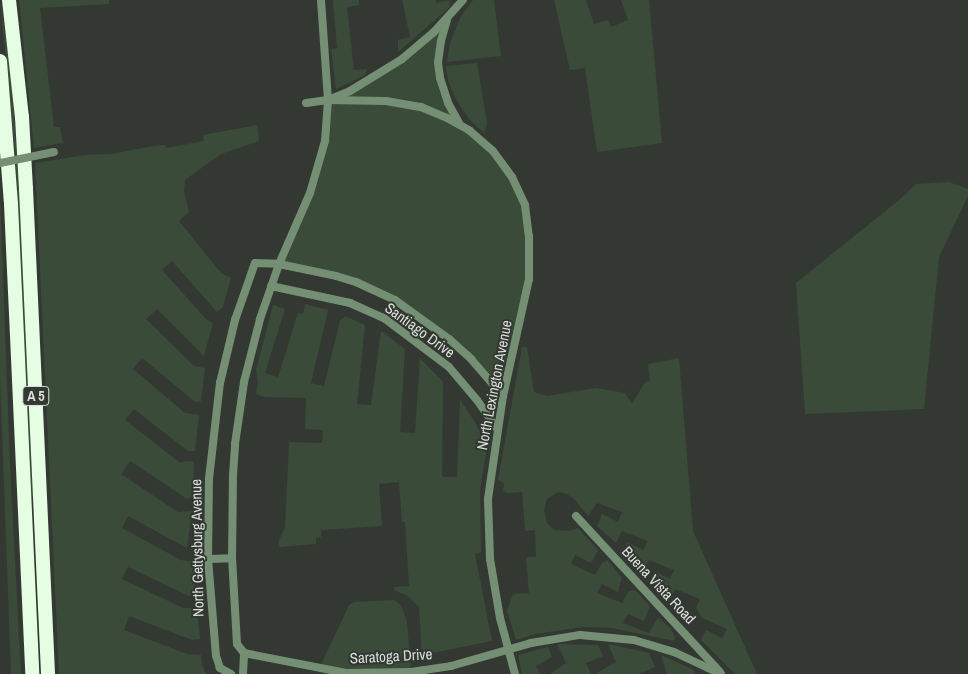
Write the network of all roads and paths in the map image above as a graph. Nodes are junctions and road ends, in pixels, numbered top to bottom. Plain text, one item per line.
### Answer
1 (8, 0) edge
2 (321, 0) edge
3 (463, 0) edge
4 (448, 17) junction
5 (0, 61) edge
6 (328, 100) junction
7 (306, 103) dead end
8 (460, 125) junction
9 (56, 152) dead end
10 (0, 163) edge
11 (278, 264) junction
12 (271, 286) junction
13 (503, 396) junction
14 (497, 429) junction
15 (576, 516) dead end
16 (232, 558) junction
17 (208, 560) junction
18 (508, 650) junction
19 (244, 653) junction
20 (32, 674) edge
21 (48, 674) edge
22 (231, 674) edge
23 (243, 674) edge
24 (513, 674) edge
25 (721, 674) edge

1 - 21 highway, A 5
2 - 6 street
3 - 4 street
4 - 6 street
4 - 8 street, North Lexington Avenue
5 - 20 highway, A 5
6 - 7 street
6 - 8 street, North Lexington Avenue
6 - 11 street
8 - 13 street, North Lexington Avenue
9 - 10 street, bridge
11 - 12 street
11 - 13 street, Santiago Drive
11 - 17 street, North Gettysburg Avenue
12 - 14 street, Santiago Drive
12 - 16 street
13 - 14 street, North Lexington Avenue
14 - 18 street, North Lexington Avenue
15 - 25 street, Buena Vista Road
16 - 17 street
16 - 19 street
17 - 22 street, North Gettysburg Avenue
18 - 19 street, Saratoga Drive
18 - 24 street, North Lexington Avenue
18 - 25 street, Saratoga Drive
19 - 23 street

